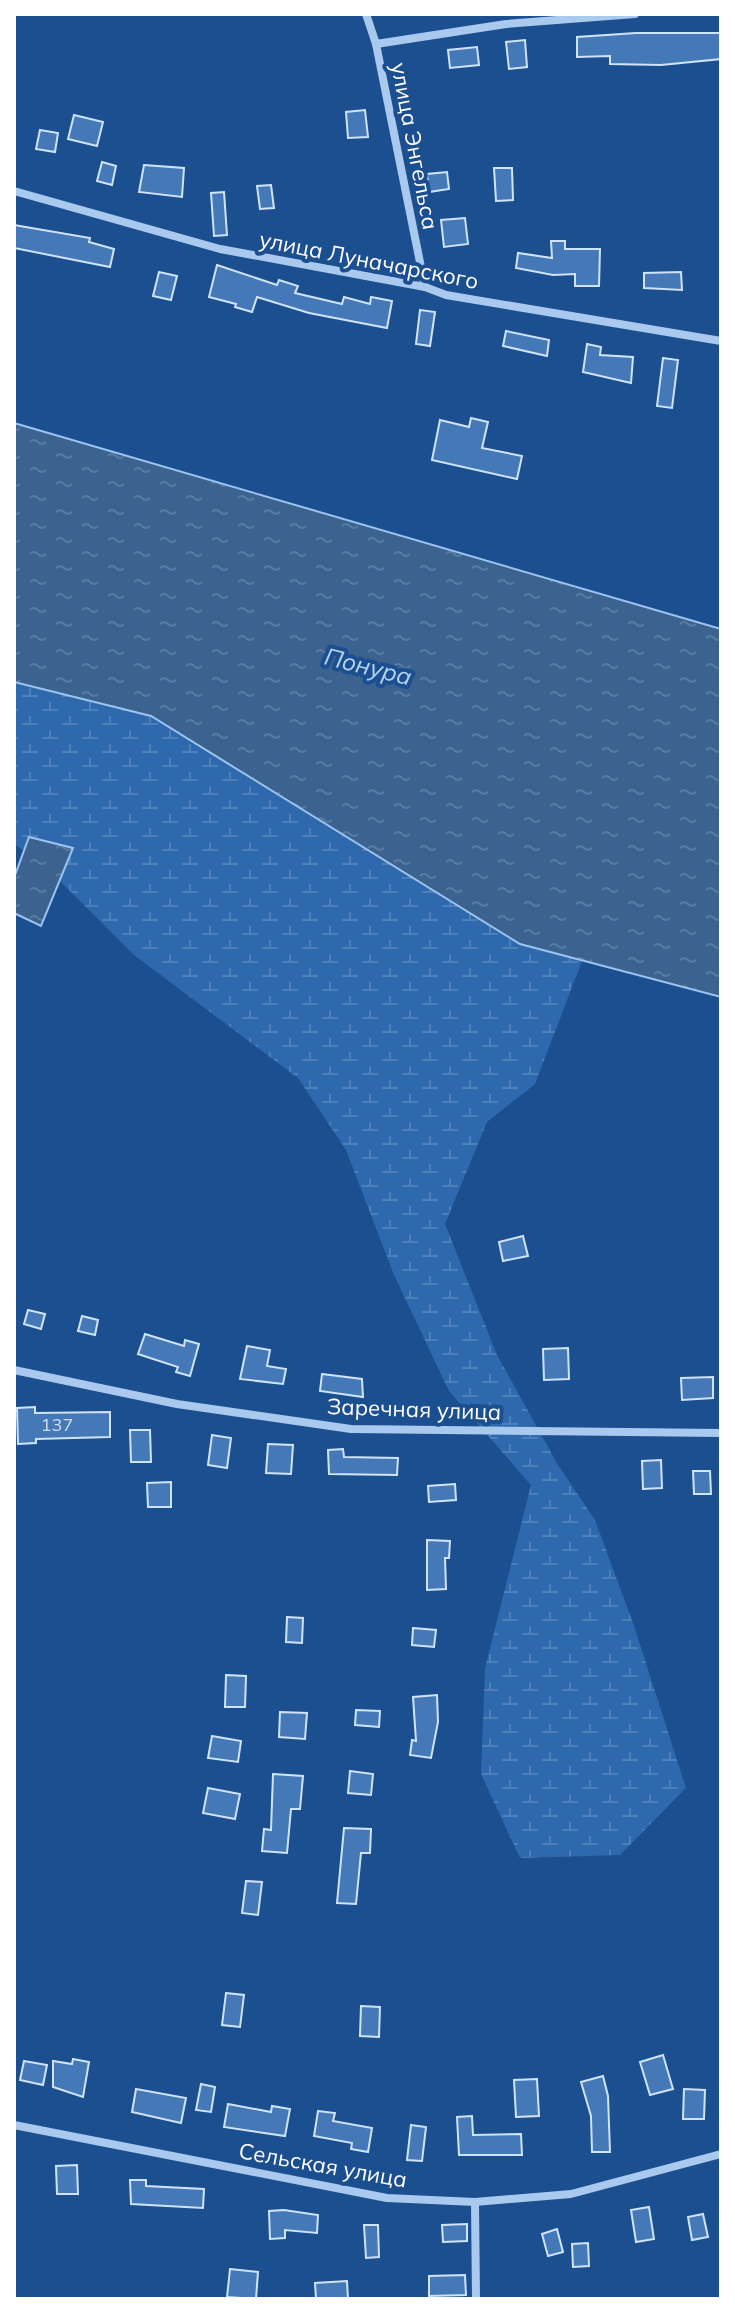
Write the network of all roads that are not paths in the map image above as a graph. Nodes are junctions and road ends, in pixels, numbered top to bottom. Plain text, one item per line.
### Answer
1 (366, 14) edge
2 (635, 14) edge
3 (376, 44) junction
4 (14, 191) edge
5 (425, 287) junction
6 (721, 341) edge
7 (14, 1370) edge
8 (721, 1433) edge
9 (14, 2125) edge
10 (721, 2154) edge
11 (475, 2202) junction
12 (476, 2299) edge

1 - 3 street, улица Энгельса
2 - 3 street
3 - 5 street, улица Энгельса
4 - 5 street, улица Луначарского
5 - 6 street, улица Луначарского
7 - 8 street, Заречная улица
9 - 11 street, Сельская улица
10 - 11 street, Сельская улица
11 - 12 street

